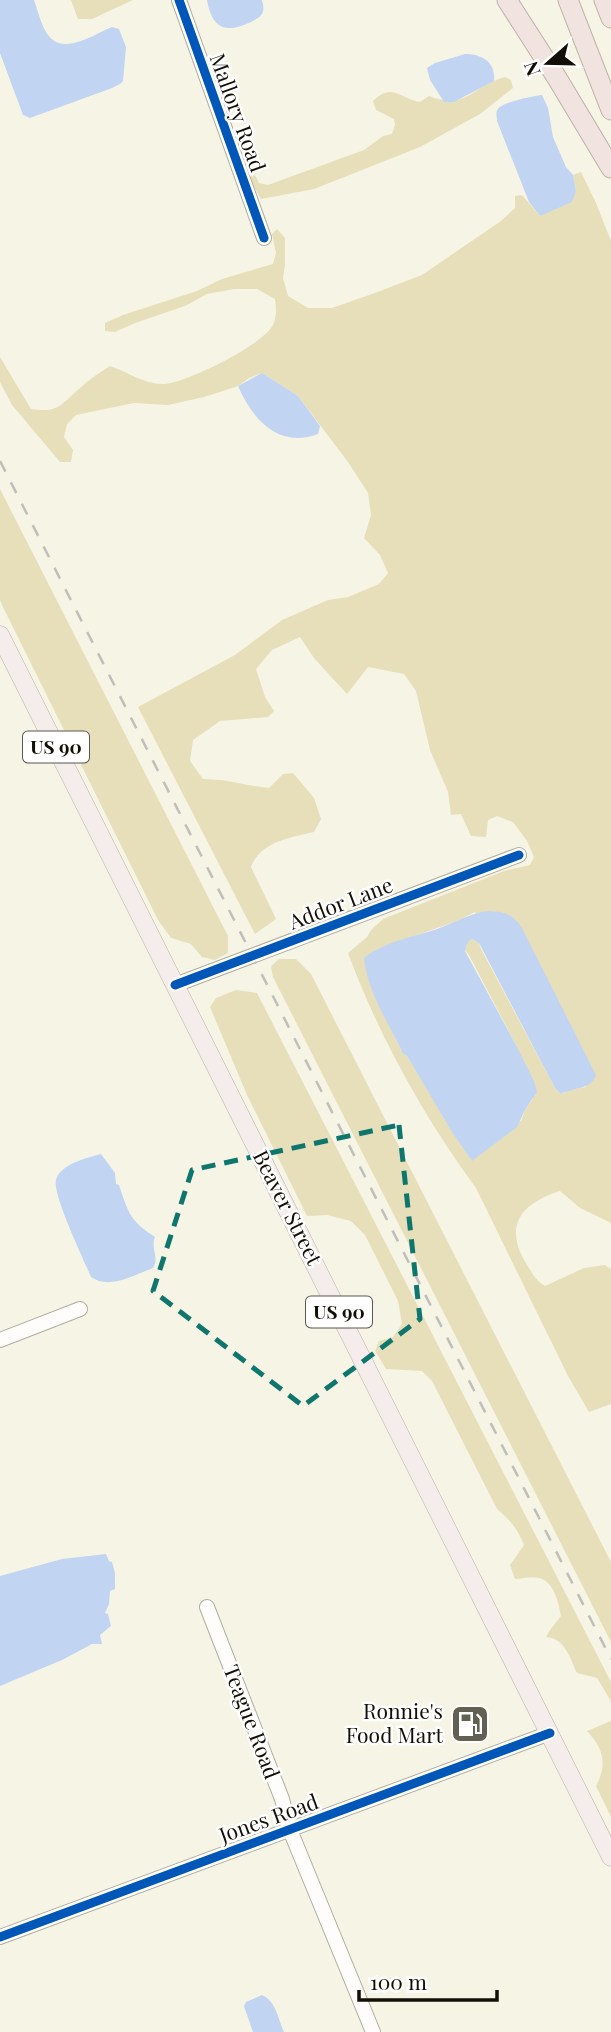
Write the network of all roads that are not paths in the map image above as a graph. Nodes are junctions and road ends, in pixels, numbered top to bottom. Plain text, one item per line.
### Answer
1 (179, 0) edge
2 (507, 0) edge
3 (568, 0) edge
4 (604, 0) edge
5 (611, 18) edge
6 (611, 110) edge
7 (611, 169) edge
8 (264, 238) dead end
9 (0, 635) edge
10 (519, 855) dead end
11 (175, 985) junction
12 (80, 1309) dead end
13 (0, 1340) edge
14 (207, 1607) dead end
15 (550, 1732) junction
16 (290, 1830) junction
17 (611, 1857) edge
18 (0, 1937) edge
19 (373, 2032) edge

1 - 8 street, Mallory Road
2 - 7 highway
3 - 6 highway
4 - 5 highway
9 - 11 main road, Beaver Street / US 90
10 - 11 street, Addor Lane
11 - 15 main road, Beaver Street / US 90
12 - 13 street
14 - 16 street, Teague Road
15 - 16 street, Jones Road
15 - 17 main road, Beaver Street / US 90
16 - 18 street, Jones Road
16 - 19 street, Teague Road

